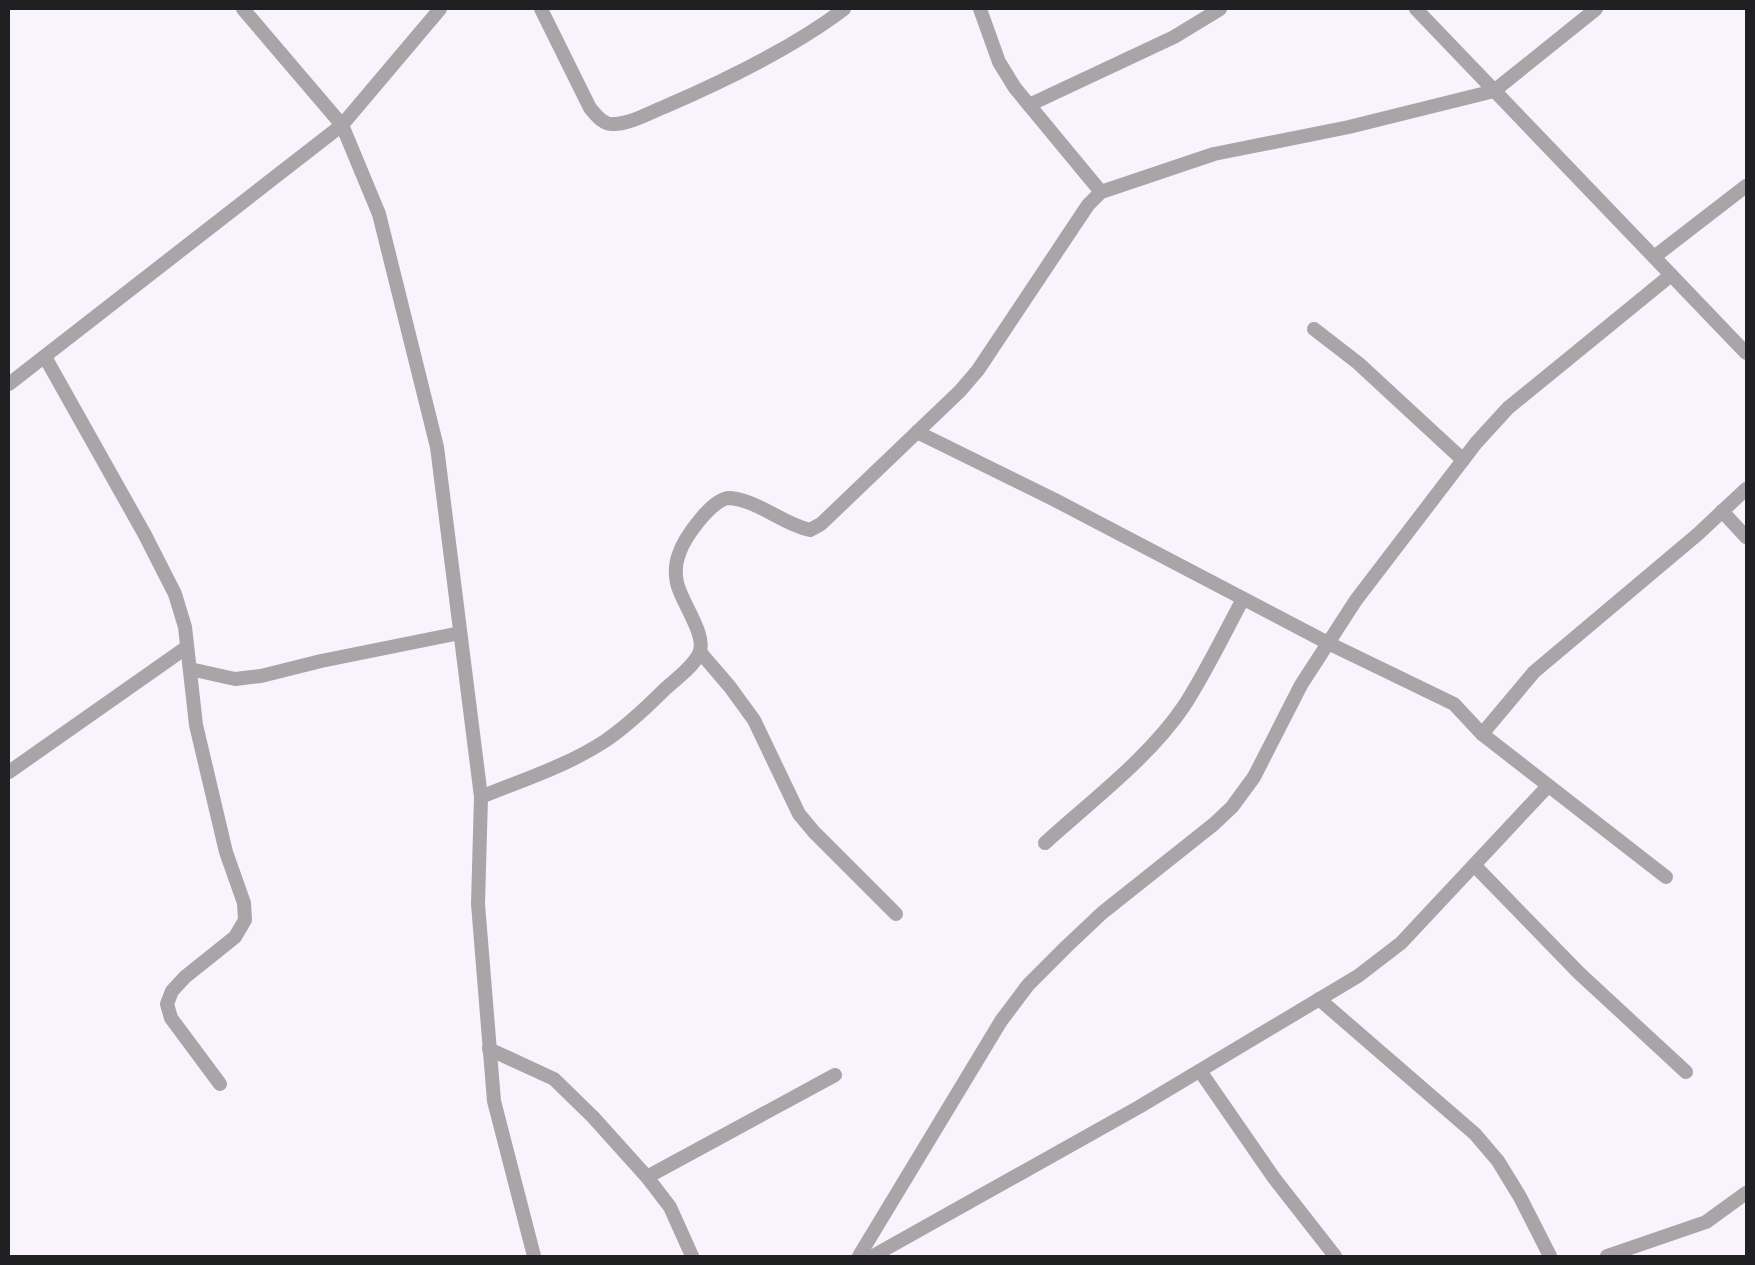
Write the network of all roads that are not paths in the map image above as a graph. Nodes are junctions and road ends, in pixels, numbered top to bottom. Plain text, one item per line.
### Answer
1 (243, 9) edge
2 (440, 9) edge
3 (541, 9) edge
4 (844, 9) edge
5 (980, 9) edge
6 (1220, 9) edge
7 (1416, 9) edge
8 (1596, 9) edge
9 (1494, 91) junction
10 (1029, 105) junction
11 (342, 125) junction
12 (1746, 186) edge
13 (1101, 192) junction
14 (1654, 258) junction
15 (1671, 275) junction
16 (1314, 329) dead end
17 (1746, 353) edge
18 (45, 357) junction
19 (9, 384) edge
20 (917, 432) junction
21 (1463, 460) junction
22 (1746, 489) edge
23 (1722, 511) junction
24 (1746, 537) edge
25 (1244, 599) junction
26 (460, 633) junction
27 (1328, 643) junction
28 (187, 647) junction
29 (700, 652) junction
30 (190, 669) junction
31 (1482, 734) junction
32 (9, 772) edge
33 (1548, 786) junction
34 (481, 797) junction
35 (1045, 843) dead end
36 (1474, 865) junction
37 (1666, 877) dead end
38 (896, 914) dead end
39 (1320, 999) junction
40 (489, 1049) junction
41 (1200, 1071) junction
42 (1686, 1072) dead end
43 (835, 1075) dead end
44 (220, 1084) dead end
45 (647, 1177) junction
46 (1746, 1193) edge
47 (534, 1256) edge
48 (692, 1256) edge
49 (859, 1256) edge
50 (873, 1256) edge
51 (1335, 1256) edge
52 (1550, 1256) edge
53 (1607, 1256) edge

1 - 11 street
2 - 11 street
3 - 4 street
5 - 10 street
6 - 10 street
7 - 9 street
8 - 9 street
9 - 13 street
9 - 14 street
10 - 13 street
11 - 18 street
11 - 26 street
12 - 14 street
13 - 20 street
14 - 15 street
15 - 17 street
15 - 21 street
16 - 21 street
18 - 19 street
18 - 28 street
20 - 25 street
20 - 29 street
21 - 27 street
22 - 23 street
23 - 24 street
23 - 31 street
25 - 27 street
25 - 35 street
26 - 30 street
26 - 34 street
27 - 31 street
27 - 49 street
28 - 30 street
28 - 32 street
29 - 34 street
29 - 38 street
30 - 44 street
31 - 33 street
33 - 36 street
33 - 37 street
34 - 40 street
36 - 39 street
36 - 42 street
39 - 41 street
39 - 52 street
40 - 45 street
40 - 47 street
41 - 50 street
41 - 51 street
43 - 45 street
45 - 48 street
46 - 53 street

